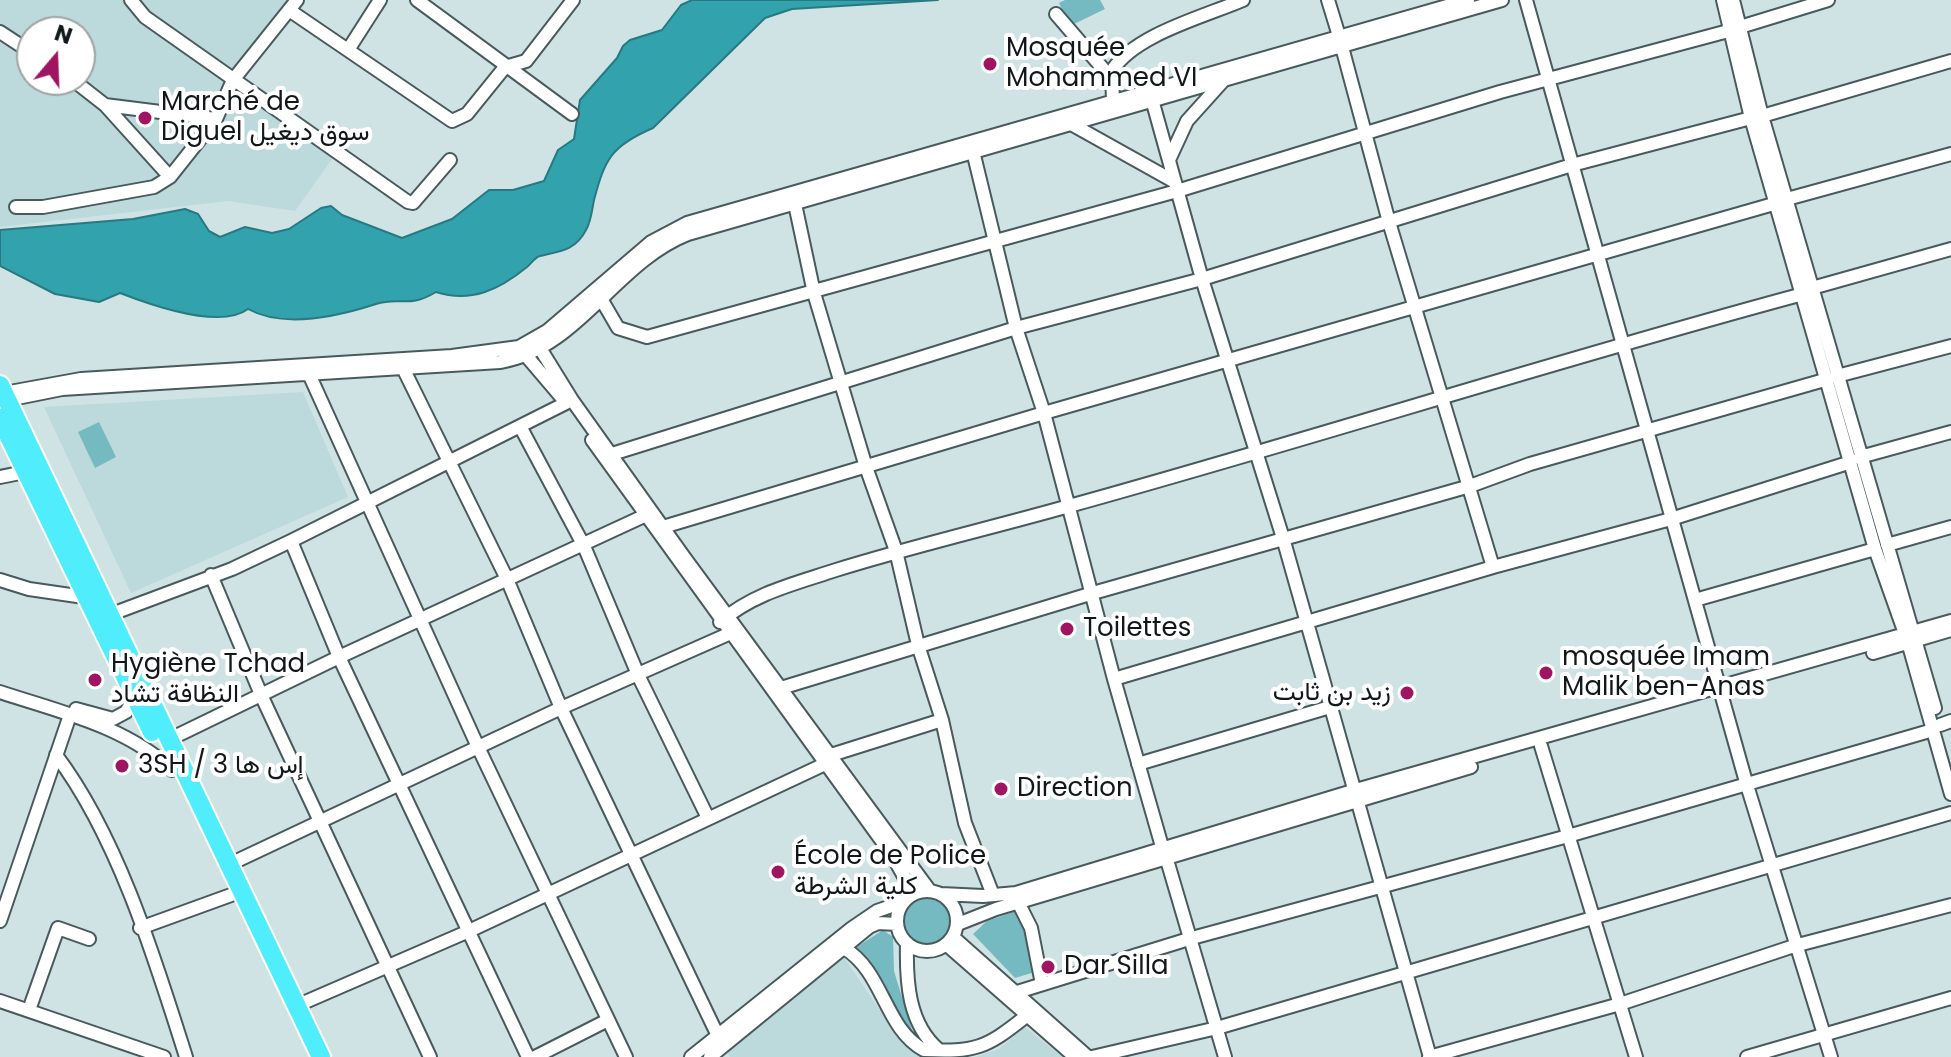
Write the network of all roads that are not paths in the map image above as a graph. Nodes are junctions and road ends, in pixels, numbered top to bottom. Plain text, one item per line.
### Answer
1 (131, 0) edge
2 (380, 0) edge
3 (417, 0) edge
4 (1243, 0) edge
5 (1328, 0) edge
6 (1468, 0) edge
7 (1502, 0) edge
8 (1526, 0) edge
9 (1723, 0) edge
10 (1733, 0) edge
11 (1828, 0) edge
12 (571, 1) edge
13 (293, 5) edge
14 (1056, 14) dead end
15 (1736, 29) junction
16 (1340, 41) junction
17 (1315, 48) junction
18 (348, 50) junction
19 (1951, 61) edge
20 (505, 67) junction
21 (1111, 78) junction
22 (1547, 79) junction
23 (233, 80) junction
24 (1225, 80) junction
25 (93, 96) edge
26 (1151, 96) junction
27 (1113, 102) junction
28 (105, 105) junction
29 (572, 114) dead end
30 (1756, 117) junction
31 (216, 119) junction
32 (1073, 125) junction
33 (1365, 131) junction
34 (972, 147) junction
35 (1951, 154) edge
36 (450, 160) dead end
37 (1169, 160) junction
38 (1572, 165) junction
39 (170, 177) junction
40 (1176, 186) junction
41 (1782, 201) junction
42 (795, 204) junction
43 (16, 207) dead end
44 (1389, 222) junction
45 (994, 242) junction
46 (1951, 250) edge
47 (1597, 253) junction
48 (1202, 279) junction
49 (1808, 291) junction
50 (814, 293) junction
51 (600, 297) junction
52 (1415, 306) junction
53 (1016, 328) junction
54 (1620, 343) junction
55 (538, 345) junction
56 (1951, 346) edge
57 (523, 352) junction
58 (1228, 362) junction
59 (332, 368) junction
60 (403, 368) junction
61 (309, 374) junction
62 (1832, 378) junction
63 (842, 383) junction
64 (2, 393) edge
65 (1440, 397) junction
66 (566, 403) junction
67 (1044, 413) junction
68 (521, 428) junction
69 (1650, 432) junction
70 (1951, 432) edge
71 (1255, 450) junction
72 (612, 454) junction
73 (1856, 460) junction
74 (447, 462) junction
75 (866, 467) junction
76 (25, 472) junction
77 (0, 477) edge
78 (1470, 486) junction
79 (367, 501) junction
80 (1070, 506) junction
81 (644, 516) junction
82 (1671, 519) junction
83 (663, 527) junction
84 (1951, 527) edge
85 (1283, 538) junction
86 (291, 541) junction
87 (584, 546) junction
88 (1881, 547) junction
89 (896, 551) junction
90 (1493, 567) junction
91 (211, 575) junction
92 (507, 579) junction
93 (0, 580) edge
94 (1093, 593) junction
95 (84, 597) junction
96 (1695, 600) junction
97 (109, 615) junction
98 (422, 618) junction
99 (724, 618) junction
100 (1305, 621) junction
101 (1951, 621) edge
102 (1951, 630) edge
103 (734, 632) junction
104 (1910, 637) junction
105 (918, 645) junction
106 (339, 657) junction
107 (639, 677) junction
108 (1114, 679) junction
109 (0, 685) edge
110 (781, 688) junction
111 (0, 692) edge
112 (1721, 693) junction
113 (262, 697) junction
114 (134, 699) junction
115 (1330, 707) junction
116 (561, 708) junction
117 (70, 715) junction
118 (942, 720) junction
119 (1941, 725) edge
120 (168, 740) junction
121 (1541, 746) junction
122 (478, 747) junction
123 (56, 755) junction
124 (828, 760) junction
125 (1951, 763) edge
126 (1138, 764) junction
127 (172, 770) junction
128 (1746, 782) junction
129 (402, 786) junction
130 (1951, 794) edge
131 (1357, 796) junction
132 (1951, 813) edge
133 (708, 818) junction
134 (320, 823) junction
135 (1568, 836) junction
136 (633, 853) junction
137 (1165, 855) junction
138 (1770, 863) junction
139 (228, 865) junction
140 (1380, 888) junction
141 (548, 892) junction
142 (936, 892) junction
143 (231, 895) junction
144 (993, 895) junction
145 (908, 898) junction
146 (1019, 904) junction
147 (1951, 905) edge
148 (1591, 916) junction
149 (0, 921) edge
150 (897, 924) junction
151 (140, 928) junction
152 (469, 931) junction
153 (953, 935) junction
154 (1192, 938) junction
155 (89, 939) dead end
156 (907, 943) junction
157 (1794, 946) junction
158 (844, 948) junction
159 (388, 966) junction
160 (1403, 971) junction
161 (1042, 984) junction
162 (1014, 993) junction
163 (1951, 998) edge
164 (0, 1001) edge
165 (1620, 1004) junction
166 (296, 1006) junction
167 (29, 1010) junction
168 (1025, 1017) junction
169 (608, 1020) junction
170 (1217, 1028) junction
171 (1825, 1034) junction
172 (124, 1043) junction
173 (721, 1047) edge
174 (940, 1051) junction
175 (120, 1057) edge
176 (164, 1057) edge
177 (186, 1057) edge
178 (309, 1057) edge
179 (321, 1057) edge
180 (430, 1057) edge
181 (528, 1057) edge
182 (535, 1057) edge
183 (626, 1057) edge
184 (691, 1057) edge
185 (710, 1057) edge
186 (1075, 1057) edge
187 (1090, 1057) edge
188 (1225, 1057) edge
189 (1430, 1057) edge
190 (1636, 1057) edge
191 (1747, 1057) edge
192 (1831, 1057) edge

1 - 23 street
2 - 18 street
3 - 20 street
4 - 21 street
5 - 16 street
6 - 16 street
7 - 16 street
8 - 22 street
9 - 15 street
10 - 15 street
11 - 15 street
12 - 20 street
13 - 18 street
13 - 23 street
14 - 21 street
15 - 22 street
15 - 30 street
16 - 17 street
16 - 33 street
17 - 24 street
17 - 26 street
18 - 20 street
19 - 30 street
20 - 29 street
21 - 27 street
22 - 33 street
22 - 38 street
23 - 31 street
23 - 36 street
24 - 26 street
24 - 37 street
25 - 28 street
26 - 27 street
26 - 32 street
26 - 37 street
27 - 34 street
28 - 31 street
28 - 39 street
30 - 38 street
30 - 41 street
31 - 39 street
32 - 34 street
32 - 40 street
33 - 40 street
33 - 44 street
34 - 42 street
34 - 45 street
34 - 55 street
35 - 41 street
37 - 40 street
38 - 44 street
38 - 47 street
39 - 43 street
40 - 45 street
40 - 48 street
41 - 47 street
41 - 49 street
42 - 50 street
42 - 51 street
44 - 48 street
44 - 52 street
45 - 50 street
45 - 53 street
46 - 49 street
47 - 52 street
47 - 54 street
48 - 53 street
48 - 58 street
49 - 54 street
49 - 62 street
50 - 51 street
50 - 63 street
51 - 55 street
52 - 58 street
52 - 65 street
53 - 63 street
53 - 67 street
54 - 65 street
54 - 69 street
55 - 57 street
55 - 72 street
56 - 62 street
57 - 59 street
57 - 60 street
57 - 66 street
58 - 67 street
58 - 71 street
59 - 60 street
59 - 61 street
59 - 64 street
60 - 74 street
61 - 64 street
61 - 79 street
62 - 69 street
62 - 73 street
63 - 72 street
63 - 75 street
64 - 76 highway
64 - 97 highway
65 - 71 street
65 - 78 street
66 - 68 street
66 - 81 street
67 - 75 street
67 - 80 street
68 - 74 street
68 - 87 street
69 - 78 street
69 - 82 street
70 - 73 street
71 - 80 street
71 - 85 street
72 - 83 street
73 - 82 street
73 - 88 street
74 - 79 street
74 - 92 street
75 - 83 street
75 - 89 street
76 - 77 street
76 - 95 highway
78 - 85 street
78 - 90 street
79 - 86 street
79 - 98 street
80 - 89 street
80 - 94 street
81 - 87 street
81 - 99 street
82 - 90 street
82 - 96 street
83 - 99 street
84 - 88 street
85 - 94 street
85 - 100 street
86 - 91 street
86 - 106 street
87 - 92 street
87 - 107 street
88 - 96 street
88 - 104 street
89 - 99 street
89 - 105 street
90 - 100 street
91 - 97 street
91 - 113 street
92 - 98 street
92 - 116 street
93 - 95 street
94 - 105 street
94 - 108 street
95 - 114 highway
96 - 112 street
97 - 120 highway
98 - 106 street
98 - 122 street
99 - 103 street
100 - 108 street
100 - 115 street
101 - 104 street
102 - 104 street
103 - 107 street
103 - 110 street
103 - 124 street
104 - 112 street
104 - 119 street
105 - 110 street
105 - 118 street
106 - 113 street
106 - 129 street
107 - 116 street
107 - 133 street
108 - 126 street
109 - 114 street
110 - 124 street
111 - 117 street
112 - 121 street
112 - 128 street
112 - 131 street
113 - 120 street
113 - 134 street
114 - 127 highway
115 - 126 street
115 - 131 street
116 - 122 street
116 - 136 street
117 - 123 street
117 - 127 street
118 - 124 street
118 - 144 street
119 - 125 street
119 - 128 street
119 - 130 street
120 - 139 highway
121 - 131 street
121 - 135 street
122 - 129 street
122 - 141 street
123 - 149 street
123 - 151 street
124 - 133 street
124 - 142 street
124 - 145 street
126 - 137 street
127 - 143 highway
128 - 135 street
128 - 138 street
129 - 134 street
129 - 152 street
131 - 137 street
131 - 140 street
132 - 138 street
133 - 136 street
134 - 139 street
134 - 159 street
135 - 140 street
135 - 148 street
136 - 141 street
136 - 173 street
137 - 144 street
137 - 146 street
137 - 154 street
138 - 148 street
138 - 157 street
139 - 166 highway
140 - 154 street
140 - 160 street
141 - 152 street
141 - 169 street
142 - 144 street
142 - 145 street
142 - 153 street
143 - 151 street
143 - 178 highway
145 - 150 street
145 - 173 street
146 - 153 street
146 - 161 street
147 - 157 street
148 - 160 street
148 - 165 street
150 - 156 street
150 - 158 street
151 - 177 street
152 - 159 street
152 - 181 street
153 - 156 street
153 - 162 street
153 - 168 street
154 - 161 street
154 - 170 street
155 - 167 street
156 - 174 street
157 - 165 street
157 - 171 street
158 - 173 street
158 - 174 street
159 - 166 street
159 - 180 street
160 - 170 street
160 - 189 street
161 - 162 street
162 - 187 street
163 - 171 street
164 - 167 street
165 - 189 street
165 - 190 street
166 - 179 highway
167 - 172 street
168 - 174 street
168 - 186 street
169 - 182 street
169 - 183 street
170 - 187 street
170 - 188 street
171 - 191 street
171 - 192 street
172 - 175 street
172 - 176 street
173 - 184 street
173 - 185 street

